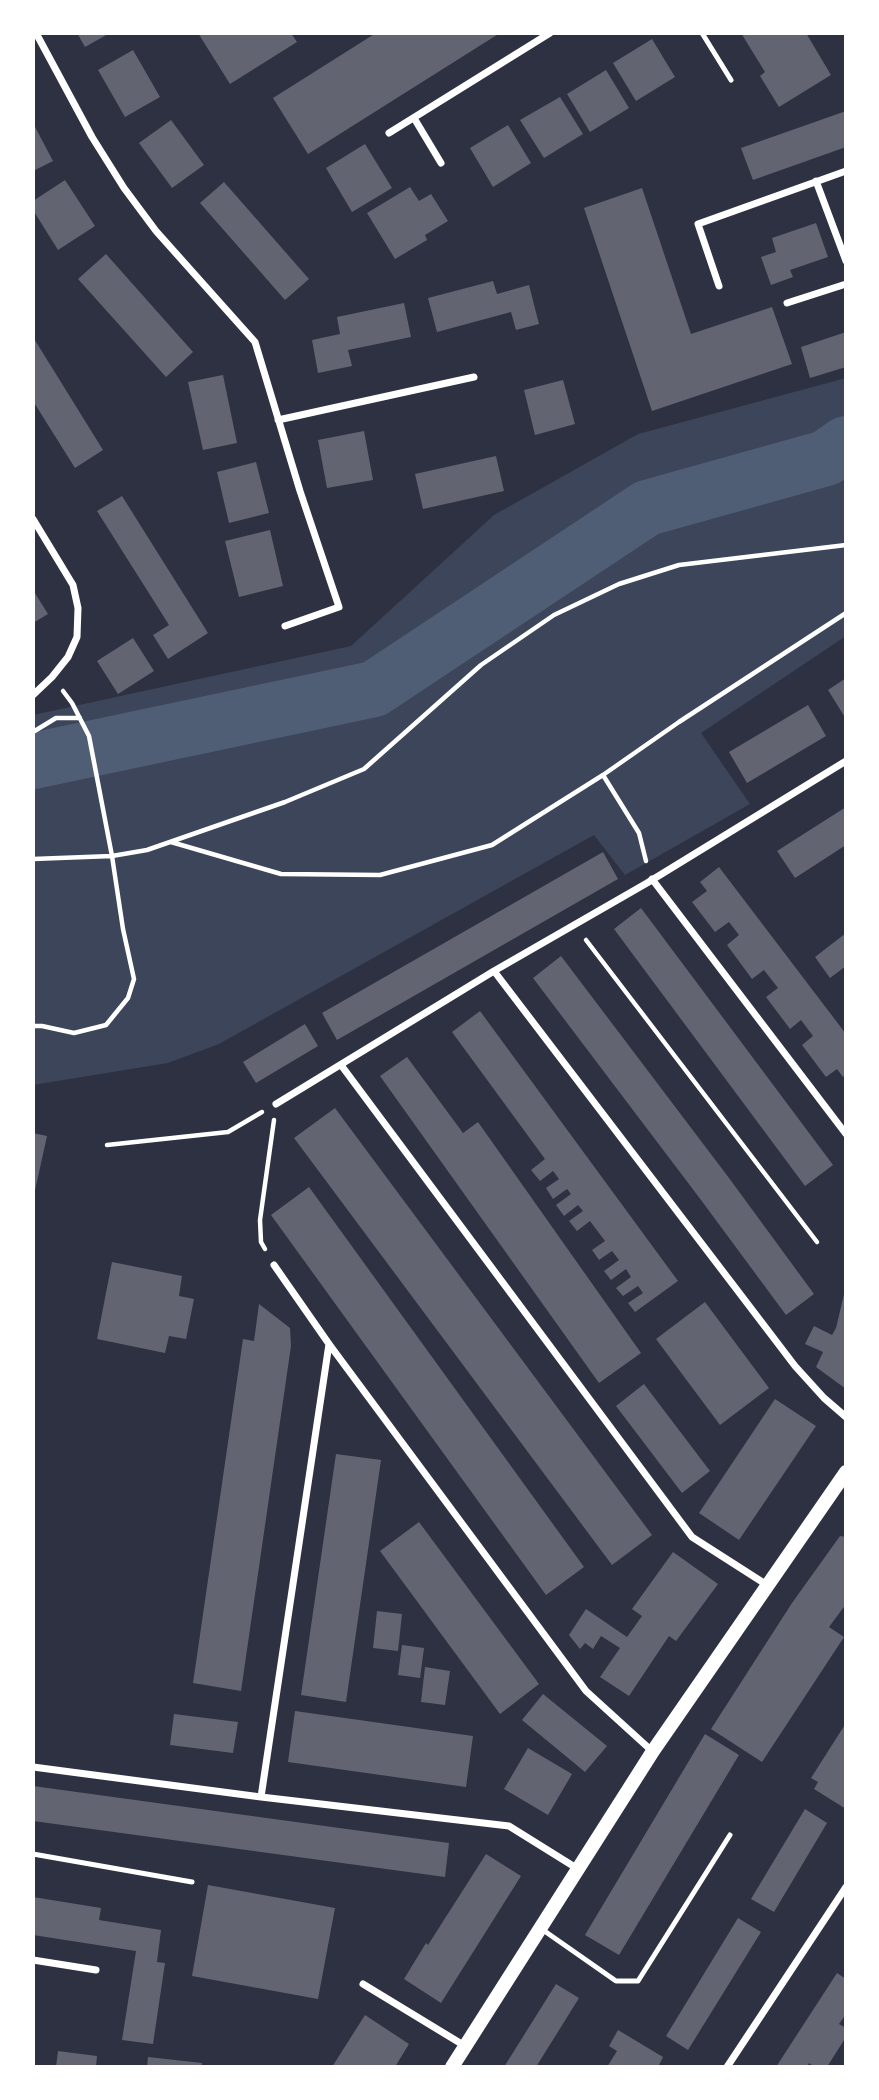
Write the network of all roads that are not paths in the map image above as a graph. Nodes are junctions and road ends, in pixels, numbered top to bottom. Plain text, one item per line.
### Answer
1 (36, 33) edge
2 (550, 33) edge
3 (702, 33) edge
4 (731, 80) dead end
5 (414, 118) junction
6 (390, 133) dead end
7 (441, 163) dead end
8 (846, 171) edge
9 (816, 181) junction
10 (846, 261) edge
11 (846, 284) edge
12 (719, 286) dead end
13 (787, 303) dead end
14 (474, 377) dead end
15 (278, 421) junction
16 (33, 519) edge
17 (285, 626) dead end
18 (33, 695) edge
19 (846, 761) edge
20 (652, 879) junction
21 (494, 971) junction
22 (341, 1065) junction
23 (276, 1104) road end
24 (846, 1134) edge
25 (274, 1265) road end
26 (329, 1344) junction
27 (846, 1418) edge
28 (846, 1472) edge
29 (766, 1585) junction
30 (653, 1751) junction
31 (33, 1767) edge
32 (261, 1797) junction
33 (730, 1835) dead end
34 (33, 1854) edge
35 (578, 1869) junction
36 (192, 1882) dead end
37 (846, 1887) edge
38 (540, 1928) junction
39 (33, 1960) edge
40 (96, 1970) dead end
41 (363, 1984) dead end
42 (465, 2046) junction
43 (452, 2067) edge
44 (727, 2067) edge

1 - 15 street
2 - 5 street
3 - 4 lane
5 - 6 street
5 - 7 street
8 - 9 street
9 - 10 street
9 - 12 street
11 - 13 street
14 - 15 street
15 - 17 street
16 - 18 street
19 - 20 street
20 - 21 street
20 - 24 street
21 - 22 street
21 - 27 street
22 - 23 street
22 - 29 street
25 - 26 street
26 - 30 street
26 - 32 street
28 - 29 main road
29 - 30 main road
30 - 35 main road
31 - 32 street
32 - 35 street
33 - 38 lane
34 - 36 lane
35 - 38 main road
37 - 44 street
38 - 42 main road
39 - 40 street
41 - 42 street
42 - 43 main road

